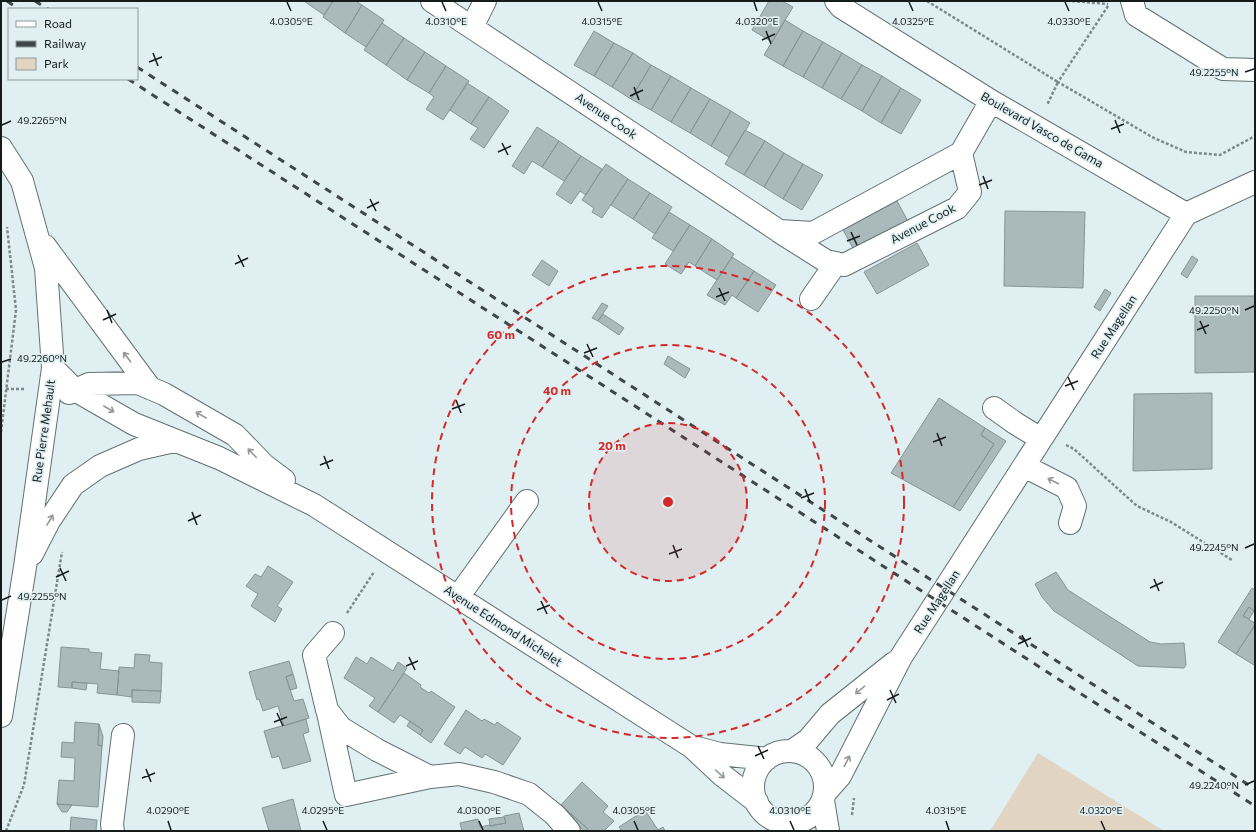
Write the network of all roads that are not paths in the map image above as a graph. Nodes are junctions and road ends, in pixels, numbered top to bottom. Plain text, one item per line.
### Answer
1 (432, 1) edge
2 (485, 1) edge
3 (836, 1) edge
4 (1132, 1) edge
5 (472, 27) junction
6 (1255, 70) edge
7 (992, 101) junction
8 (1, 148) edge
9 (961, 153) junction
10 (1254, 185) edge
11 (1186, 214) junction
12 (779, 231) junction
13 (38, 237) junction
14 (836, 264) junction
15 (811, 299) dead end
16 (53, 368) junction
17 (150, 388) junction
18 (76, 390) junction
19 (47, 405) junction
20 (994, 408) dead end
21 (1042, 439) junction
22 (174, 441) junction
23 (1024, 466) junction
24 (527, 502) dead end
25 (314, 505) junction
26 (1070, 523) dead end
27 (25, 567) junction
28 (458, 597) junction
29 (8, 625) edge
30 (334, 633) road end
31 (901, 657) junction
32 (327, 710) junction
33 (1, 716) edge
34 (124, 735) dead end
35 (692, 747) junction
36 (792, 751) junction
37 (767, 759) junction
38 (430, 777) junction
39 (824, 797) junction
40 (757, 802) junction
41 (782, 826) edge
42 (113, 831) edge
43 (569, 831) edge
44 (828, 831) edge

1 - 5 street, Avenue Cook
2 - 5 street
3 - 7 street, Boulevard Vasco de Gama
4 - 6 street
5 - 12 street, Avenue Cook
7 - 9 street
7 - 11 street, Boulevard Vasco de Gama
8 - 13 street, Rue Pierre Mehault
9 - 12 street, Avenue Cook
9 - 14 street, Avenue Cook
10 - 11 street
11 - 21 street, Rue Magellan
12 - 14 street, Avenue Cook
13 - 16 street, Rue Pierre Mehault
17 -> 13 street
14 - 15 street
16 - 18 street
16 - 19 street, Rue Pierre Mehault
17 - 18 street
25 -> 17 street
18 - 19 street
18 -> 22 street
19 - 27 street, Rue Pierre Mehault
20 - 21 street
21 - 23 street, Rue Magellan
22 - 25 street
27 -> 22 street
26 -> 23 street
23 - 31 street, Rue Magellan
24 - 28 street
25 - 28 street, Avenue Edmond Michelet
27 - 29 street, Rue Pierre Mehault
28 - 35 street, Avenue Edmond Michelet
29 - 33 street, Rue Pierre Mehault
30 - 32 street
31 -> 36 street, Rue Magellan
39 -> 31 street, Rue Magellan
32 - 38 street
32 - 38 street
34 - 42 street
35 - 37 street, Avenue Edmond Michelet
35 -> 40 street, Avenue Edmond Michelet
36 - 37 street
36 - 39 street
37 - 40 street
38 - 43 street
39 - 41 street
39 - 44 street
40 - 41 street

